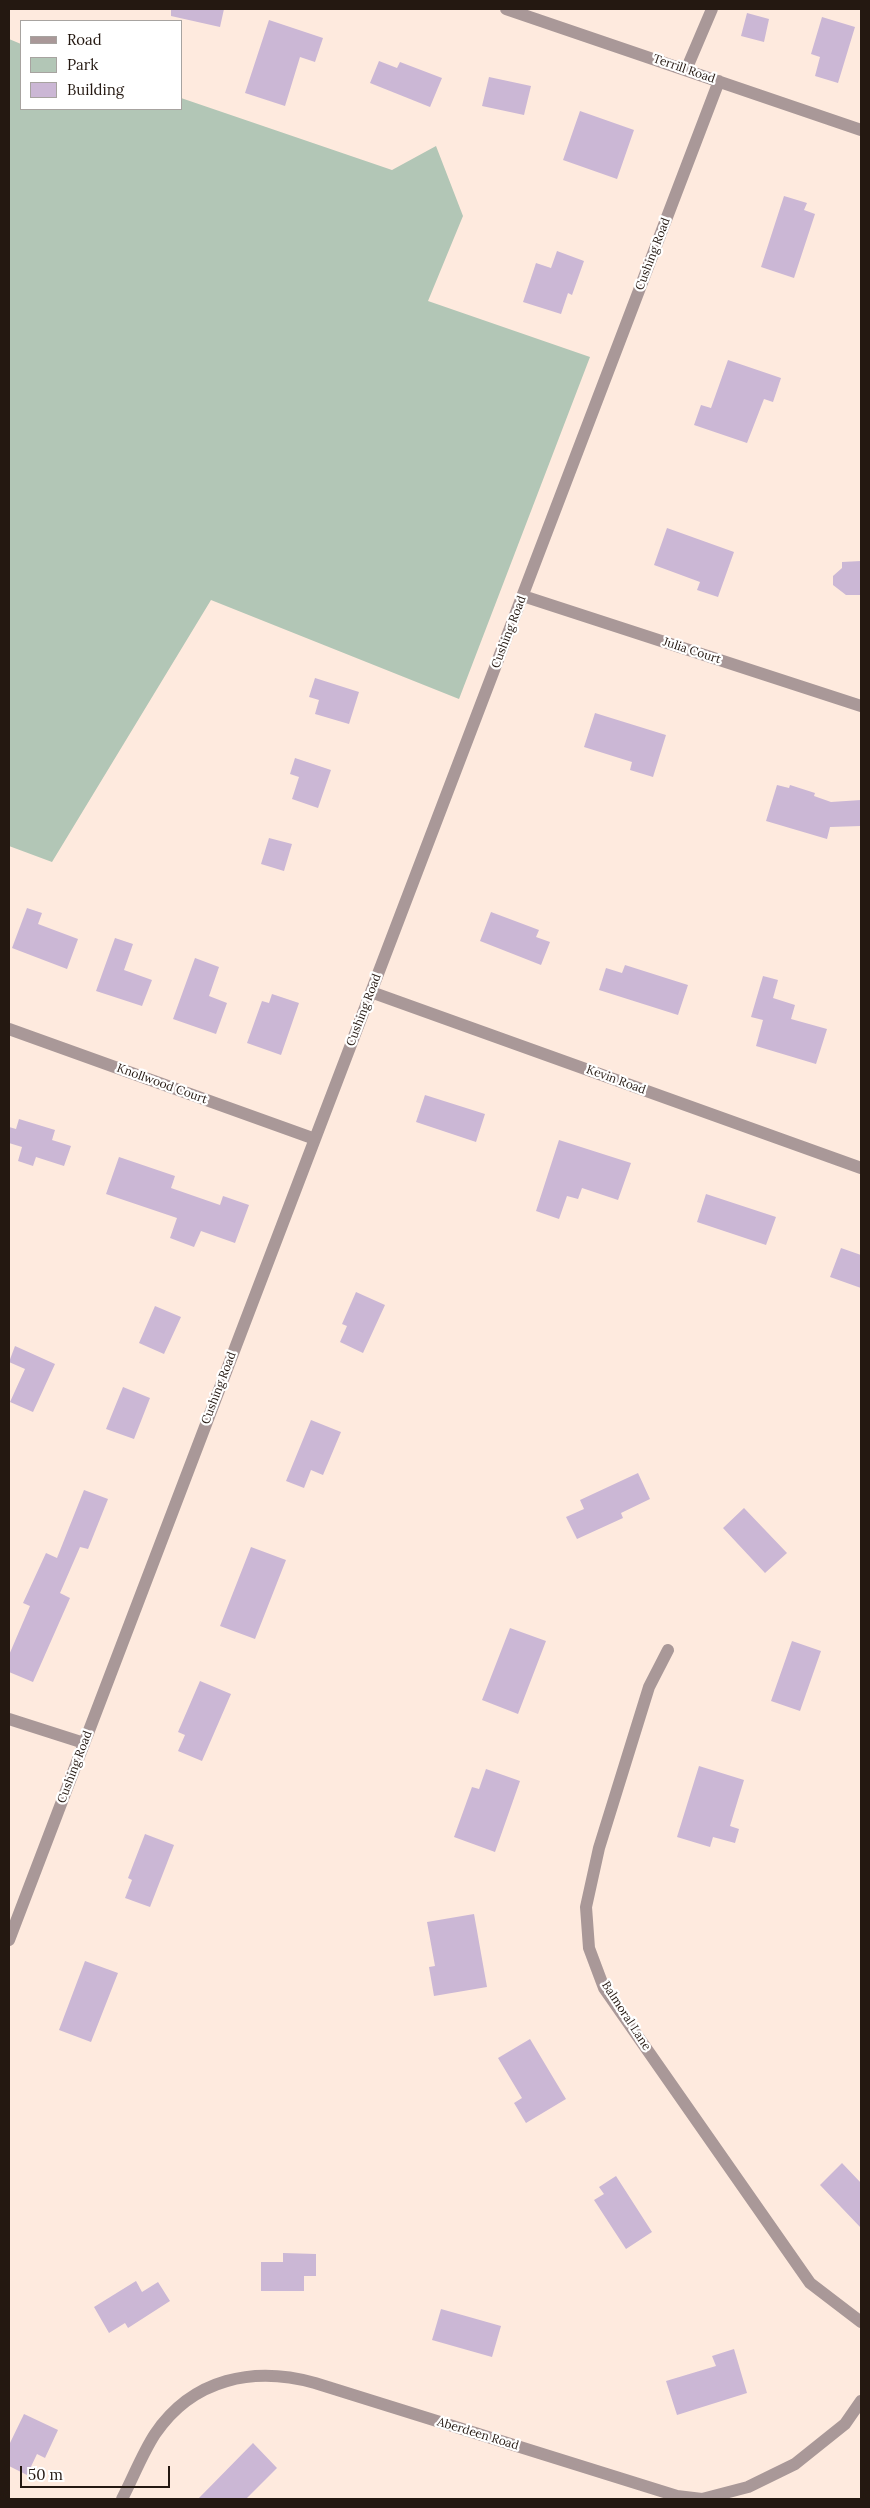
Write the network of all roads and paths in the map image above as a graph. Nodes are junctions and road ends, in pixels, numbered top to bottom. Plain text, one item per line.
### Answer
1 (506, 9) edge
2 (712, 9) edge
3 (686, 70) junction
4 (719, 81) junction
5 (861, 130) edge
6 (523, 596) junction
7 (861, 706) edge
8 (371, 992) junction
9 (9, 1030) edge
10 (315, 1139) junction
11 (861, 1168) edge
12 (668, 1650) dead end
13 (9, 1719) edge
14 (84, 1742) junction
15 (9, 1940) edge
16 (861, 2322) edge
17 (861, 2401) edge
18 (122, 2499) edge

1 - 3 street, Terrill Road
2 - 3 street
3 - 4 street, Terrill Road
4 - 5 street, Terrill Road
4 - 6 street, Cushing Road
6 - 7 street, Julia Court
6 - 8 street, Cushing Road
8 - 10 street, Cushing Road
8 - 11 street, Kevin Road
9 - 10 street, Knollwood Court
10 - 14 street, Cushing Road
12 - 16 street, Balmoral Lane
13 - 14 street
14 - 15 street, Cushing Road
17 - 18 street, Aberdeen Road

